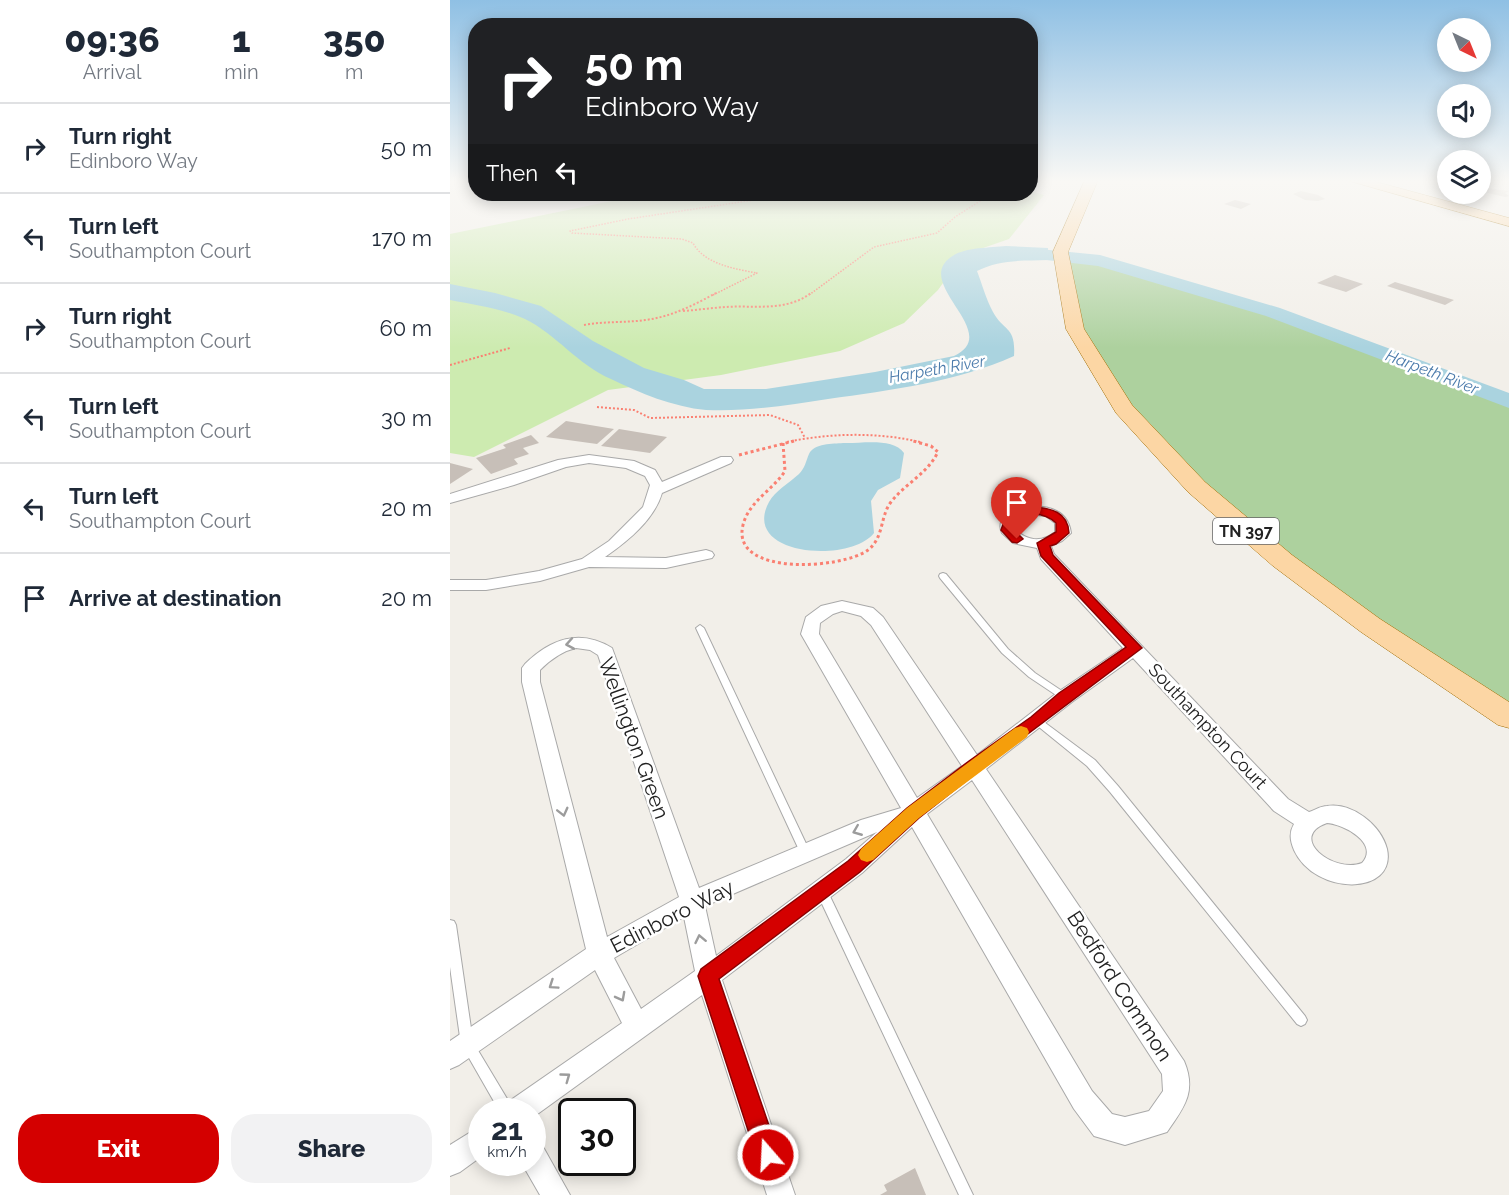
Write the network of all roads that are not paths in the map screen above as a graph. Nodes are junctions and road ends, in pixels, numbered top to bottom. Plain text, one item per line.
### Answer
1 (1063, 236) edge
2 (726, 460) road end
3 (656, 490) junction
4 (450, 499) edge
5 (1043, 543) dead end
6 (706, 555) dead end
7 (588, 562) junction
8 (943, 576) dead end
9 (450, 585) edge
10 (700, 628) dead end
11 (1135, 648) junction
12 (1065, 697) junction
13 (1509, 717) edge
14 (1037, 721) junction
15 (974, 766) junction
16 (913, 813) junction
17 (1307, 821) dead end
18 (805, 852) junction
19 (822, 890) junction
20 (692, 901) junction
21 (450, 925) edge
22 (599, 954) junction
23 (708, 976) junction
24 (1301, 1020) dead end
25 (637, 1026) junction
26 (458, 1050) edge
27 (497, 1098) edge
28 (537, 1098) edge
29 (468, 1149) edge
30 (450, 1162) edge
31 (545, 1176) edge
32 (556, 1195) edge
33 (781, 1195) edge
34 (966, 1195) edge

1 - 13 main road, TN 397
2 - 3 street
3 - 4 street
3 - 7 street
5 - 11 street, Southampton Court
6 - 7 street
7 - 9 street
8 - 12 lane
10 - 18 lane
11 - 12 street, Edinboro Way
11 - 17 street, Southampton Court
12 - 14 street, Edinboro Way
14 - 15 street, Edinboro Way
14 - 24 lane
15 - 16 street, Edinboro Way
15 - 16 street, Bedford Common
15 - 16 street, Bedford Common
16 -> 18 street, Edinboro Way
16 - 19 street, Edinboro Way
18 - 20 street, Edinboro Way
19 - 23 street, Edinboro Way
19 - 34 lane
20 - 22 street, Edinboro Way
20 -> 22 street, Wellington Green
23 -> 20 street, Wellington Green
21 - 26 lane
22 -> 25 street, Wellington Green
22 -> 26 street, Edinboro Way
23 - 25 street, Edinboro Way
23 - 33 street, Wellington Green
28 -> 25 street, Edinboro Way
26 - 27 lane
29 - 30 street
31 - 32 street

